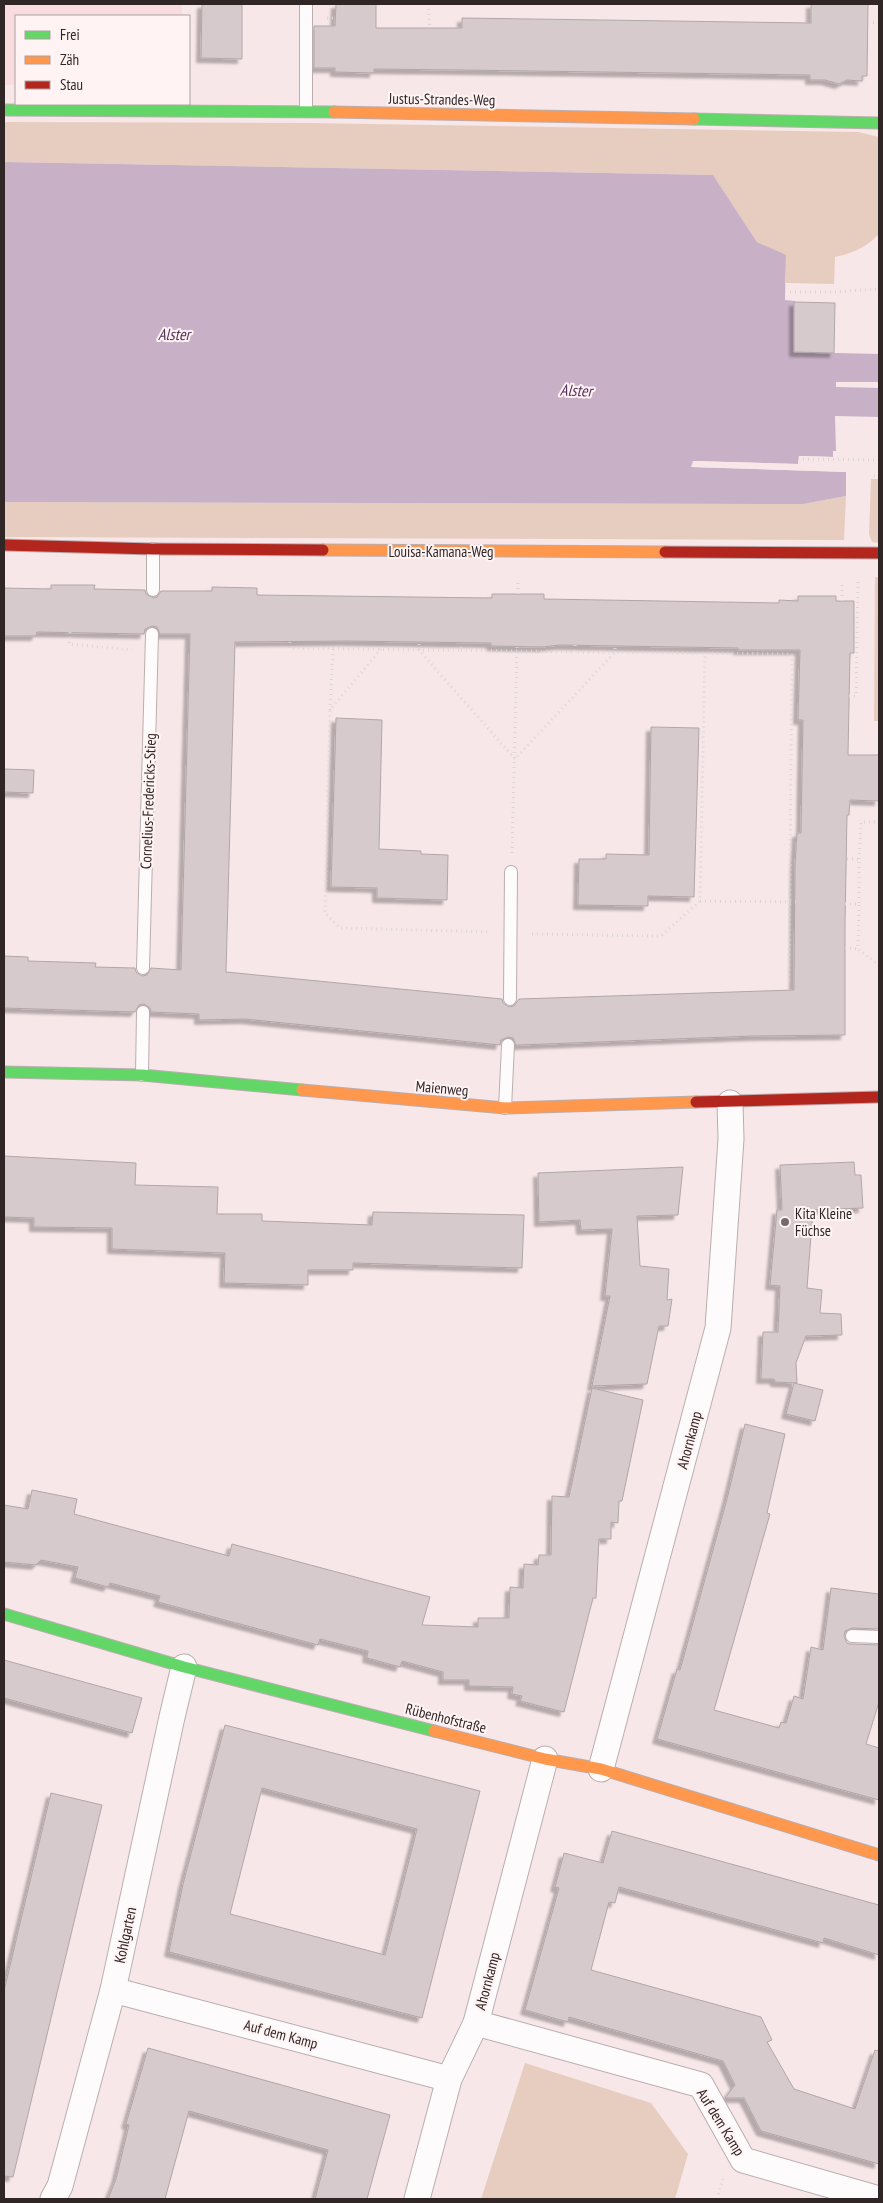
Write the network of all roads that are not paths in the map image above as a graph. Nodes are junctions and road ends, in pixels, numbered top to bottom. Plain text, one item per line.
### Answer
1 (306, 4) edge
2 (4, 110) edge
3 (306, 112) junction
4 (879, 123) edge
5 (4, 545) edge
6 (153, 549) junction
7 (879, 553) edge
8 (153, 590) dead end
9 (152, 634) dead end
10 (511, 872) road end
11 (144, 968) dead end
12 (510, 1000) dead end
13 (143, 1012) dead end
14 (508, 1045) dead end
15 (4, 1072) edge
16 (142, 1076) junction
17 (879, 1097) edge
18 (730, 1103) junction
19 (506, 1108) junction
20 (4, 1614) edge
21 (852, 1636) dead end
22 (879, 1637) edge
23 (184, 1668) junction
24 (545, 1758) junction
25 (601, 1770) junction
26 (879, 1855) edge
27 (113, 1990) junction
28 (476, 2024) junction
29 (449, 2079) junction
30 (52, 2199) edge
31 (418, 2199) edge
32 (879, 2199) edge

1 - 3 lane
2 - 3 street, Justus-Strandes-Weg
3 - 4 street, Justus-Strandes-Weg
5 - 6 street, Louisa-Kamana-Weg
6 - 7 street, Louisa-Kamana-Weg
6 - 8 lane
9 - 11 lane, Cornelius-Fredericks-Stieg
10 - 12 lane
13 - 16 lane
14 - 19 lane
15 - 16 street, Maienweg
16 - 19 street, Maienweg
17 - 18 street, Maienweg
18 - 19 street, Maienweg
18 - 25 street, Ahornkamp
20 - 23 street, Rübenhofstraße
21 - 22 lane
23 - 24 street, Rübenhofstraße
23 - 27 street, Kohlgarten
24 - 25 street, Rübenhofstraße
24 - 28 street, Ahornkamp
25 - 26 street, Rübenhofstraße
27 - 29 street, Auf dem Kamp
27 - 30 street, Kohlgarten
28 - 29 street, Ahornkamp
28 - 32 street, Auf dem Kamp
29 - 31 street, Ahornkamp

